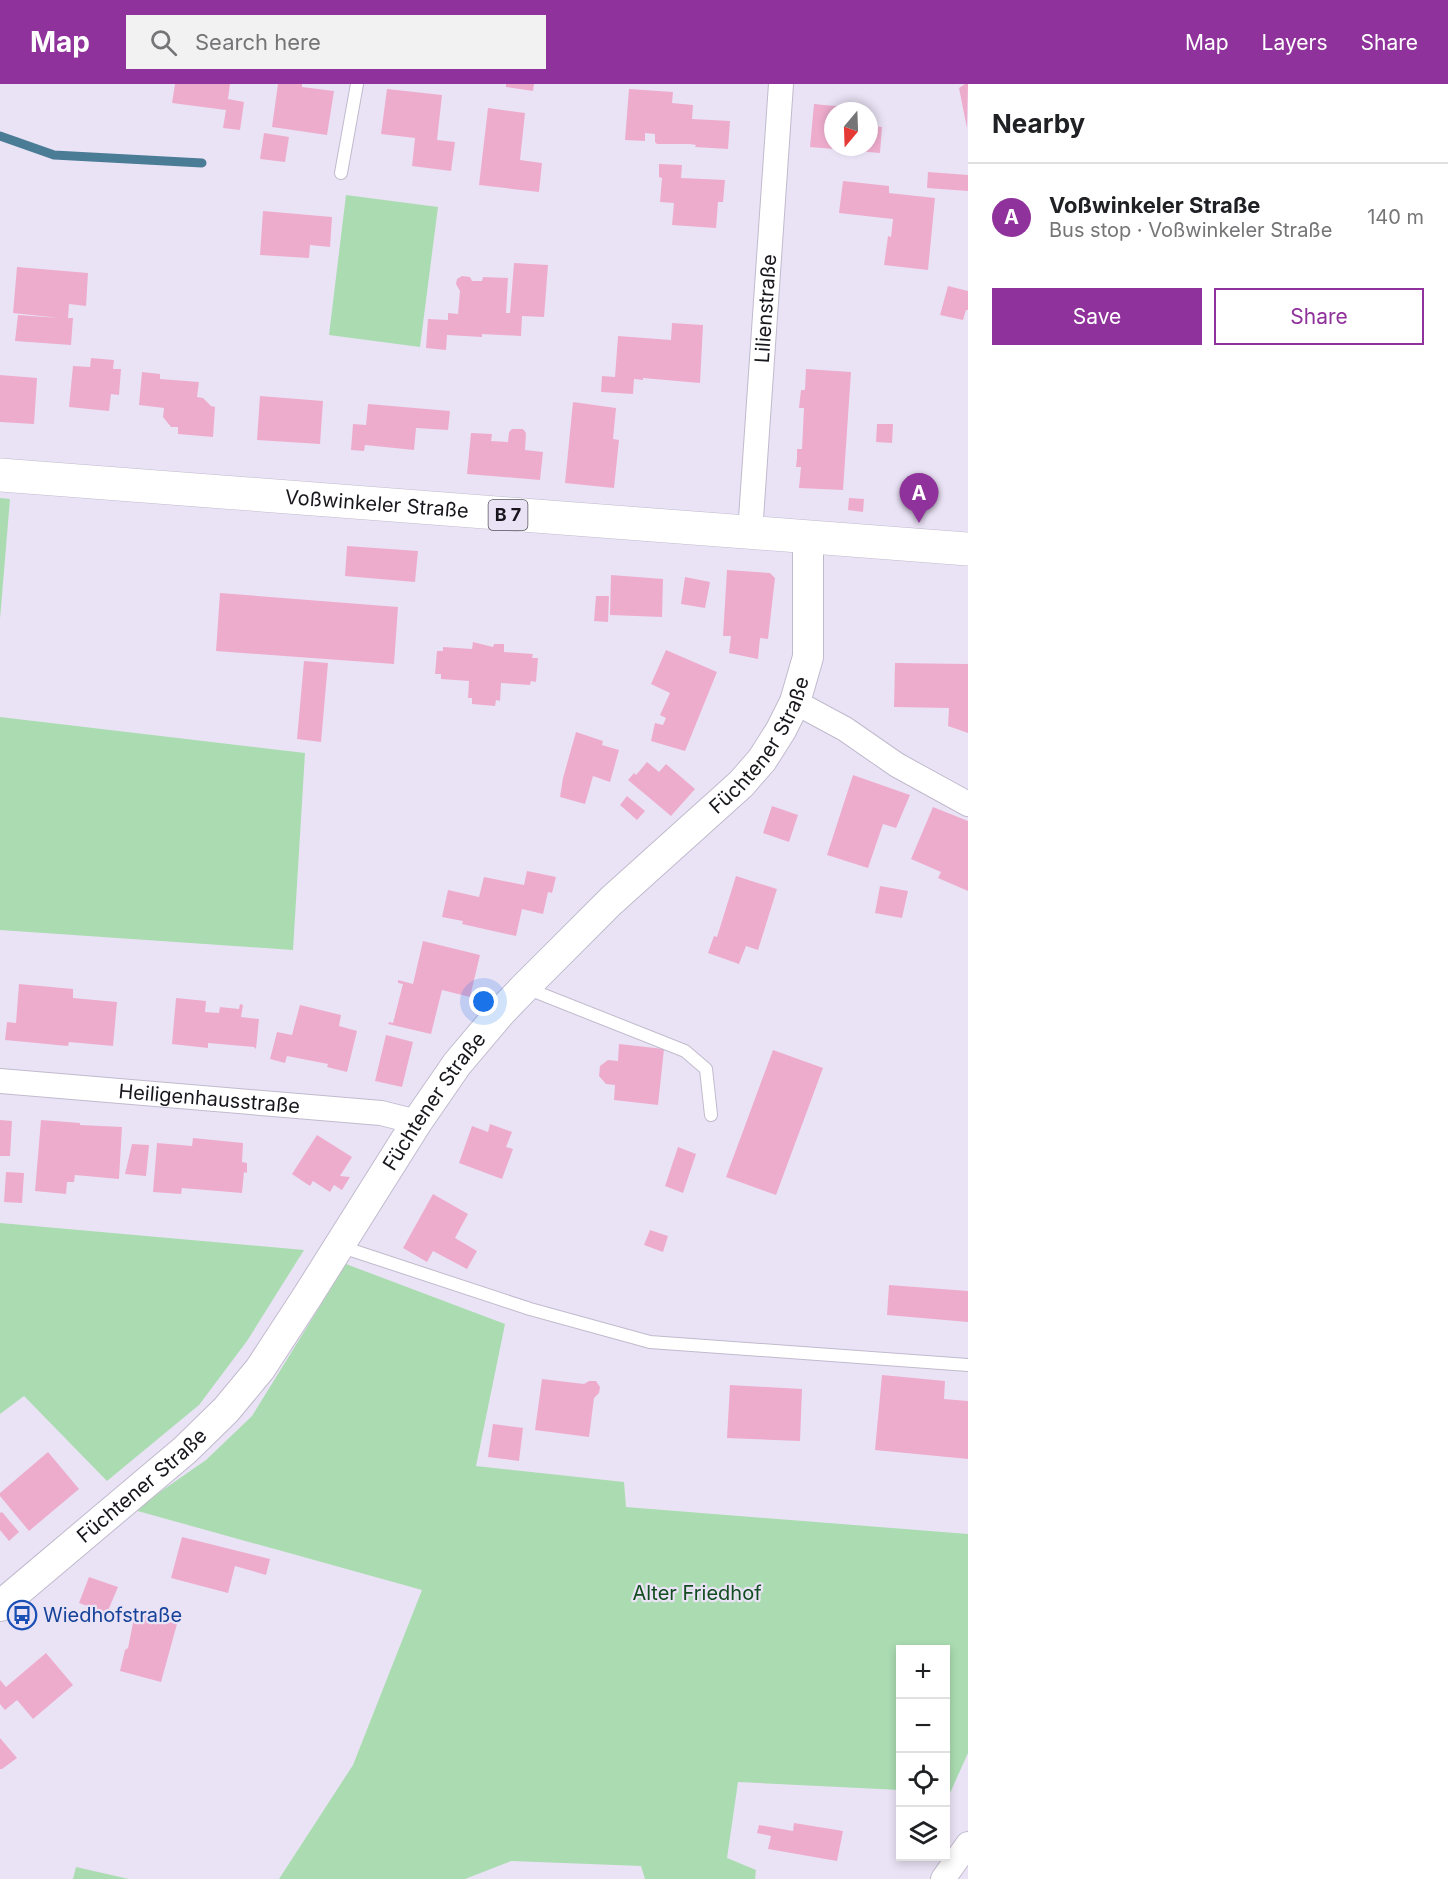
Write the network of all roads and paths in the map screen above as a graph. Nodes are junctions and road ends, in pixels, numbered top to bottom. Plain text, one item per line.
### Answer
1 (357, 84) edge
2 (781, 84) edge
3 (341, 173) dead end
4 (0, 475) edge
5 (750, 533) junction
6 (808, 538) junction
7 (968, 549) edge
8 (795, 702) junction
9 (968, 804) edge
10 (524, 988) junction
11 (0, 1082) edge
12 (711, 1115) dead end
13 (417, 1122) junction
14 (339, 1246) junction
15 (968, 1365) edge
16 (0, 1606) edge
17 (968, 1844) edge
18 (943, 1879) edge

1 - 3 lane
2 - 5 street, Lilienstraße
4 - 5 main road, Voßwinkeler Straße / B 7
5 - 6 main road, Voßwinkeler Straße / B 7
6 - 7 main road, Voßwinkeler Straße / B 7
6 - 8 street, Füchtener Straße
8 - 9 street
8 - 10 street, Füchtener Straße
10 - 12 lane
10 - 13 street, Füchtener Straße
11 - 13 street, Heiligenhausstraße
13 - 14 street, Füchtener Straße
14 - 15 lane
14 - 16 street, Füchtener Straße
17 - 18 street

